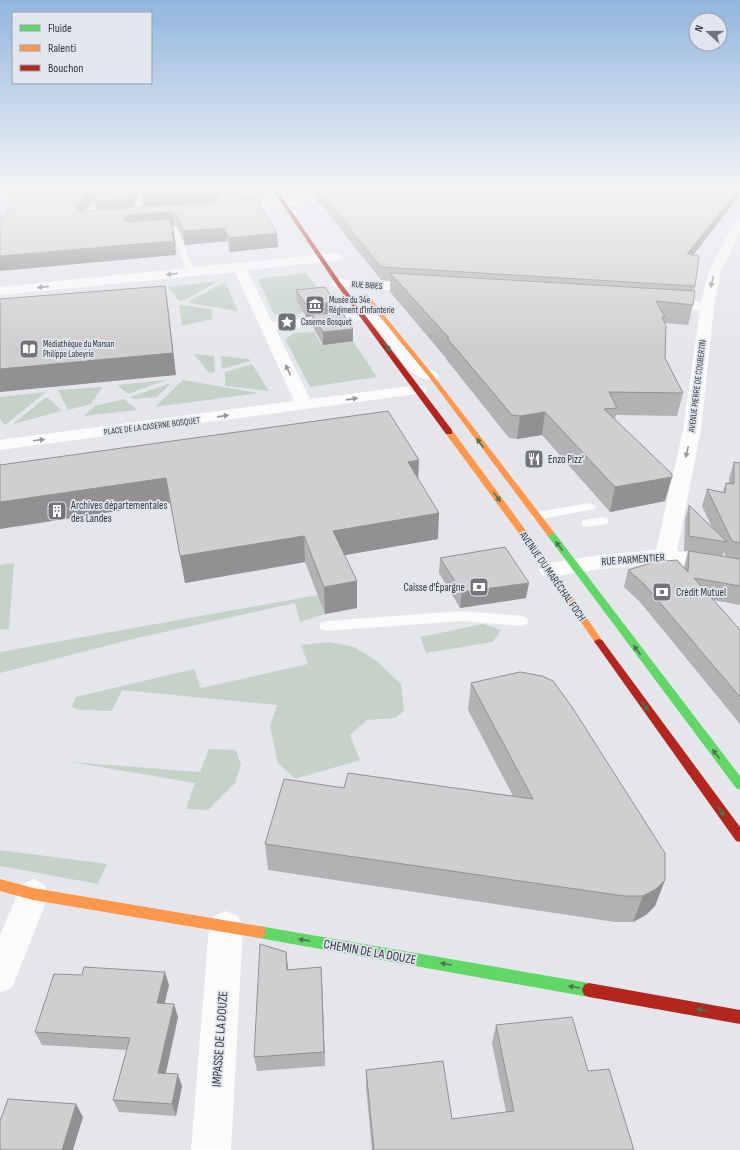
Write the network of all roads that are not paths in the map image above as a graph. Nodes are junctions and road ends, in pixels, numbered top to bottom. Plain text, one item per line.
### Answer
1 (179, 241) edge
2 (312, 241) edge
3 (730, 241) edge
4 (336, 257) dead end
5 (321, 258) junction
6 (239, 267) junction
7 (191, 272) junction
8 (349, 273) dead end
9 (338, 283) junction
10 (357, 284) junction
11 (430, 289) edge
12 (0, 291) edge
13 (653, 302) edge
14 (373, 304) junction
15 (707, 306) junction
16 (363, 316) junction
17 (267, 327) junction
18 (431, 376) junction
19 (419, 390) junction
20 (304, 405) junction
21 (0, 445) edge
22 (590, 507) dead end
23 (537, 516) junction
24 (603, 521) dead end
25 (587, 523) dead end
26 (665, 556) junction
27 (574, 566) junction
28 (740, 569) edge
29 (550, 570) junction
30 (522, 621) dead end
31 (326, 626) dead end
32 (740, 785) edge
33 (740, 837) edge
34 (0, 885) edge
35 (33, 894) junction
36 (226, 927) junction
37 (0, 976) edge
38 (740, 1017) edge
39 (211, 1150) edge

1 - 7 lane
2 - 5 main road, AVENUE DU MARÉCHAL FOCH
3 -> 15 street, AVENUE PIERRE DE COUBERTIN
4 - 5 street
5 - 6 street
5 - 9 main road, AVENUE DU MARÉCHAL FOCH
6 - 7 street
6 - 17 street
7 -> 12 street
8 - 10 main road, AVENUE DU MARÉCHAL FOCH
9 - 10 street, RUE BIBES
9 - 16 main road, AVENUE DU MARÉCHAL FOCH
10 - 11 street, RUE BIBES
10 - 14 main road, AVENUE DU MARÉCHAL FOCH
13 - 15 street
14 - 16 street
14 - 18 main road, AVENUE DU MARÉCHAL FOCH
15 -> 26 street, AVENUE PIERRE DE COUBERTIN
16 - 17 street
16 - 18 street
16 -> 19 main road, AVENUE DU MARÉCHAL FOCH
20 -> 17 street
23 -> 18 main road, AVENUE DU MARÉCHAL FOCH
20 -> 19 street, PLACE DE LA CASERNE BOSQUET
19 -> 29 main road, AVENUE DU MARÉCHAL FOCH
21 -> 20 street, PLACE DE LA CASERNE BOSQUET
22 - 23 lane
27 -> 23 main road, AVENUE DU MARÉCHAL FOCH
24 - 25 lane
26 - 27 street, RUE PARMENTIER
26 - 28 street, RUE PARMENTIER
27 - 29 street, RUE PARMENTIER
32 -> 27 main road, AVENUE DU MARÉCHAL FOCH
29 -> 33 main road, AVENUE DU MARÉCHAL FOCH
30 - 31 lane
34 - 35 main road, CHEMIN DE LA DOUZE
35 - 36 main road, CHEMIN DE LA DOUZE
35 - 37 street
38 -> 36 main road, CHEMIN DE LA DOUZE
36 - 39 street, IMPASSE DE LA DOUZE

